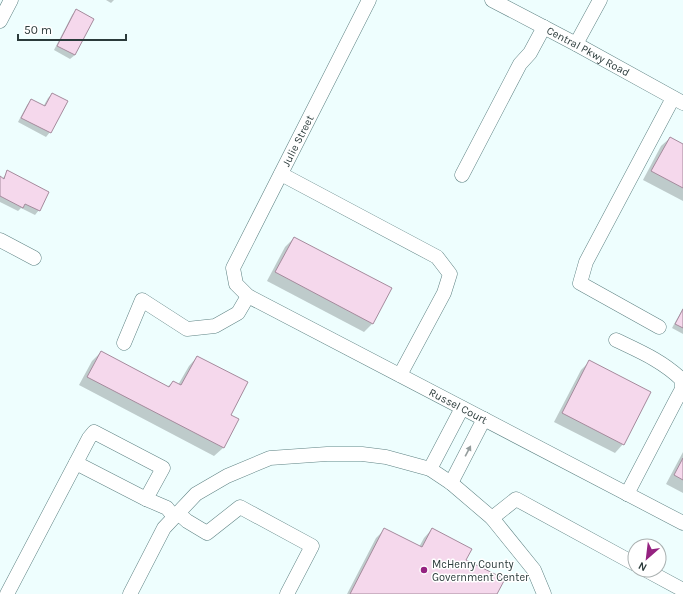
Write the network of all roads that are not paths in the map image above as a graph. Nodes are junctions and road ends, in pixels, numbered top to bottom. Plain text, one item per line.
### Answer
1 (11, 0) edge
2 (370, 0) edge
3 (492, 0) edge
4 (600, 0) edge
5 (0, 21) edge
6 (544, 27) junction
7 (576, 44) junction
8 (678, 101) edge
9 (281, 174) junction
10 (462, 175) dead end
11 (0, 240) edge
12 (34, 258) dead end
13 (236, 284) joint
14 (248, 296) junction
15 (659, 327) dead end
16 (616, 340) dead end
17 (124, 342) dead end
18 (400, 375) junction
19 (462, 408) junction
20 (484, 419) junction
21 (76, 463) junction
22 (430, 469) junction
23 (451, 483) junction
24 (627, 494) junction
25 (146, 499) junction
26 (176, 515) junction
27 (492, 518) junction
28 (683, 524) edge
29 (627, 560) edge
30 (661, 578) edge
31 (683, 590) edge
32 (7, 594) edge
33 (130, 594) edge
34 (287, 594) edge
35 (544, 594) edge

1 - 5 street
2 - 9 street, Julie Street
3 - 6 street, Central Pkwy Road
4 - 7 street
6 - 7 street, Central Pkwy Road
6 - 10 street
7 - 8 street, Central Pkwy Road
8 - 15 street
9 - 13 street, Julie Street
9 - 18 street
11 - 12 street
13 - 14 street, Russel Court
14 - 17 street
14 - 18 street, Russel Court
16 - 24 street
18 - 19 street, Russel Court
19 - 20 street, Russel Court
19 - 22 street
23 -> 20 street
20 - 24 street, Russel Court
21 - 25 street
21 - 25 street
21 - 32 street
22 - 23 street
22 - 26 street
23 - 27 street
24 - 28 street, Russel Court
25 - 26 street
26 - 33 street
26 - 34 street
27 - 29 street
27 - 35 street
30 - 31 street

